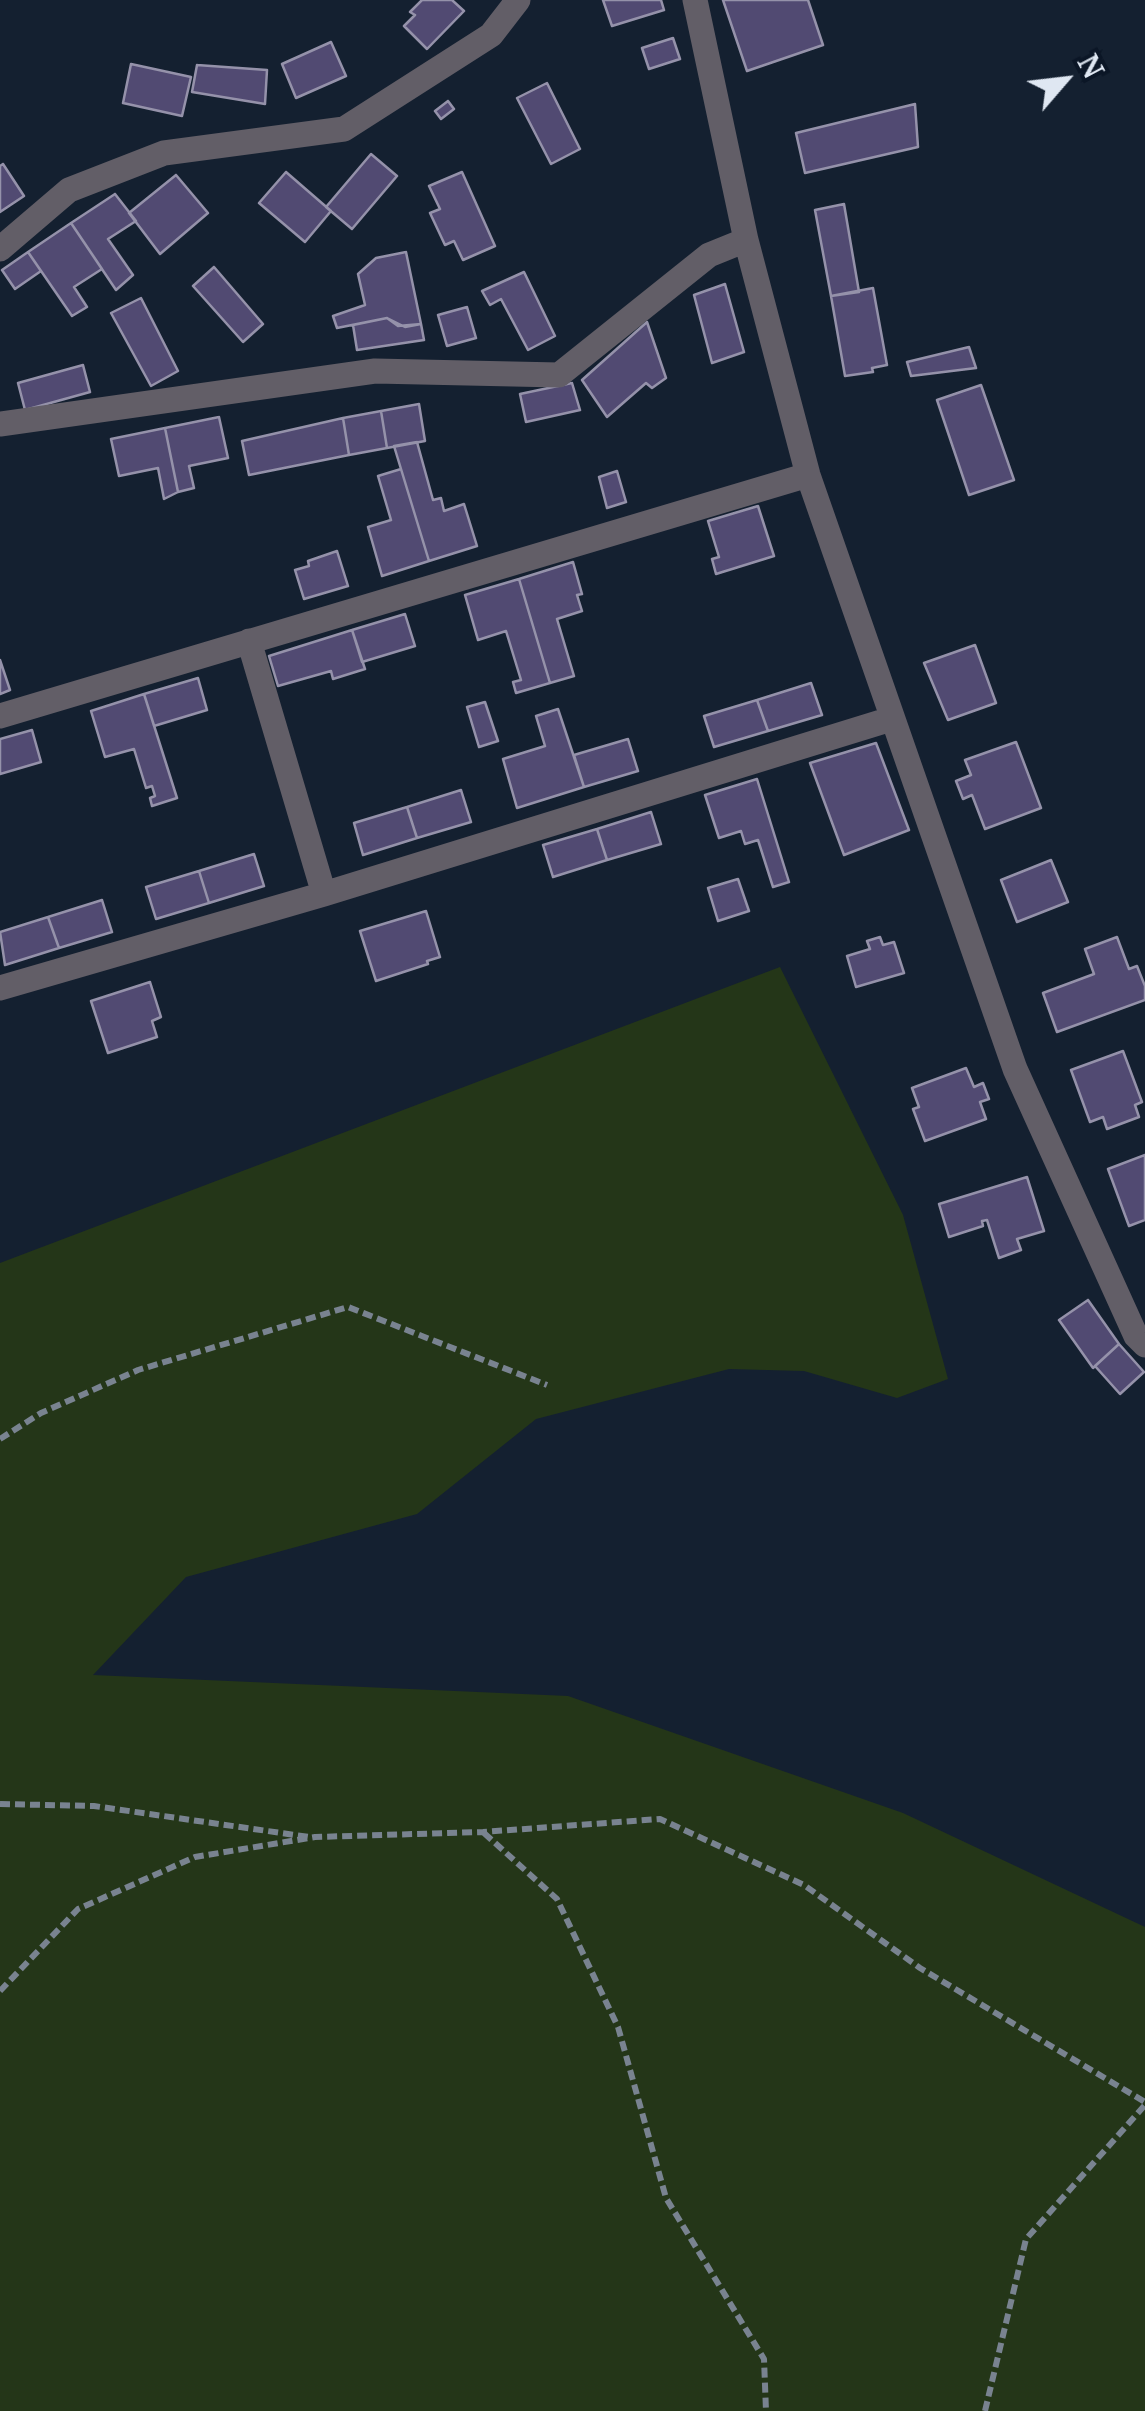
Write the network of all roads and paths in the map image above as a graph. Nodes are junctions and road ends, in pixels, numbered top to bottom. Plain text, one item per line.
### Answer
1 (518, 0) edge
2 (695, 0) edge
3 (746, 240) junction
4 (0, 250) edge
5 (0, 424) edge
6 (808, 475) junction
7 (249, 641) junction
8 (0, 716) edge
9 (890, 719) junction
10 (324, 894) junction
11 (0, 988) edge
12 (1145, 1345) edge
13 (547, 1385) dead end
14 (0, 1439) edge
15 (0, 1804) edge
16 (483, 1832) junction
17 (316, 1838) junction
18 (0, 1992) edge
19 (1145, 2104) edge
20 (766, 2411) edge
21 (986, 2411) edge

1 - 4 street
2 - 3 street
3 - 5 street
3 - 6 street
6 - 7 street
6 - 9 street
7 - 8 street
7 - 10 street
9 - 10 street
9 - 12 street
10 - 11 street
13 - 14 path
15 - 17 path
16 - 17 path
16 - 19 path
16 - 20 path
17 - 18 path
19 - 21 path

